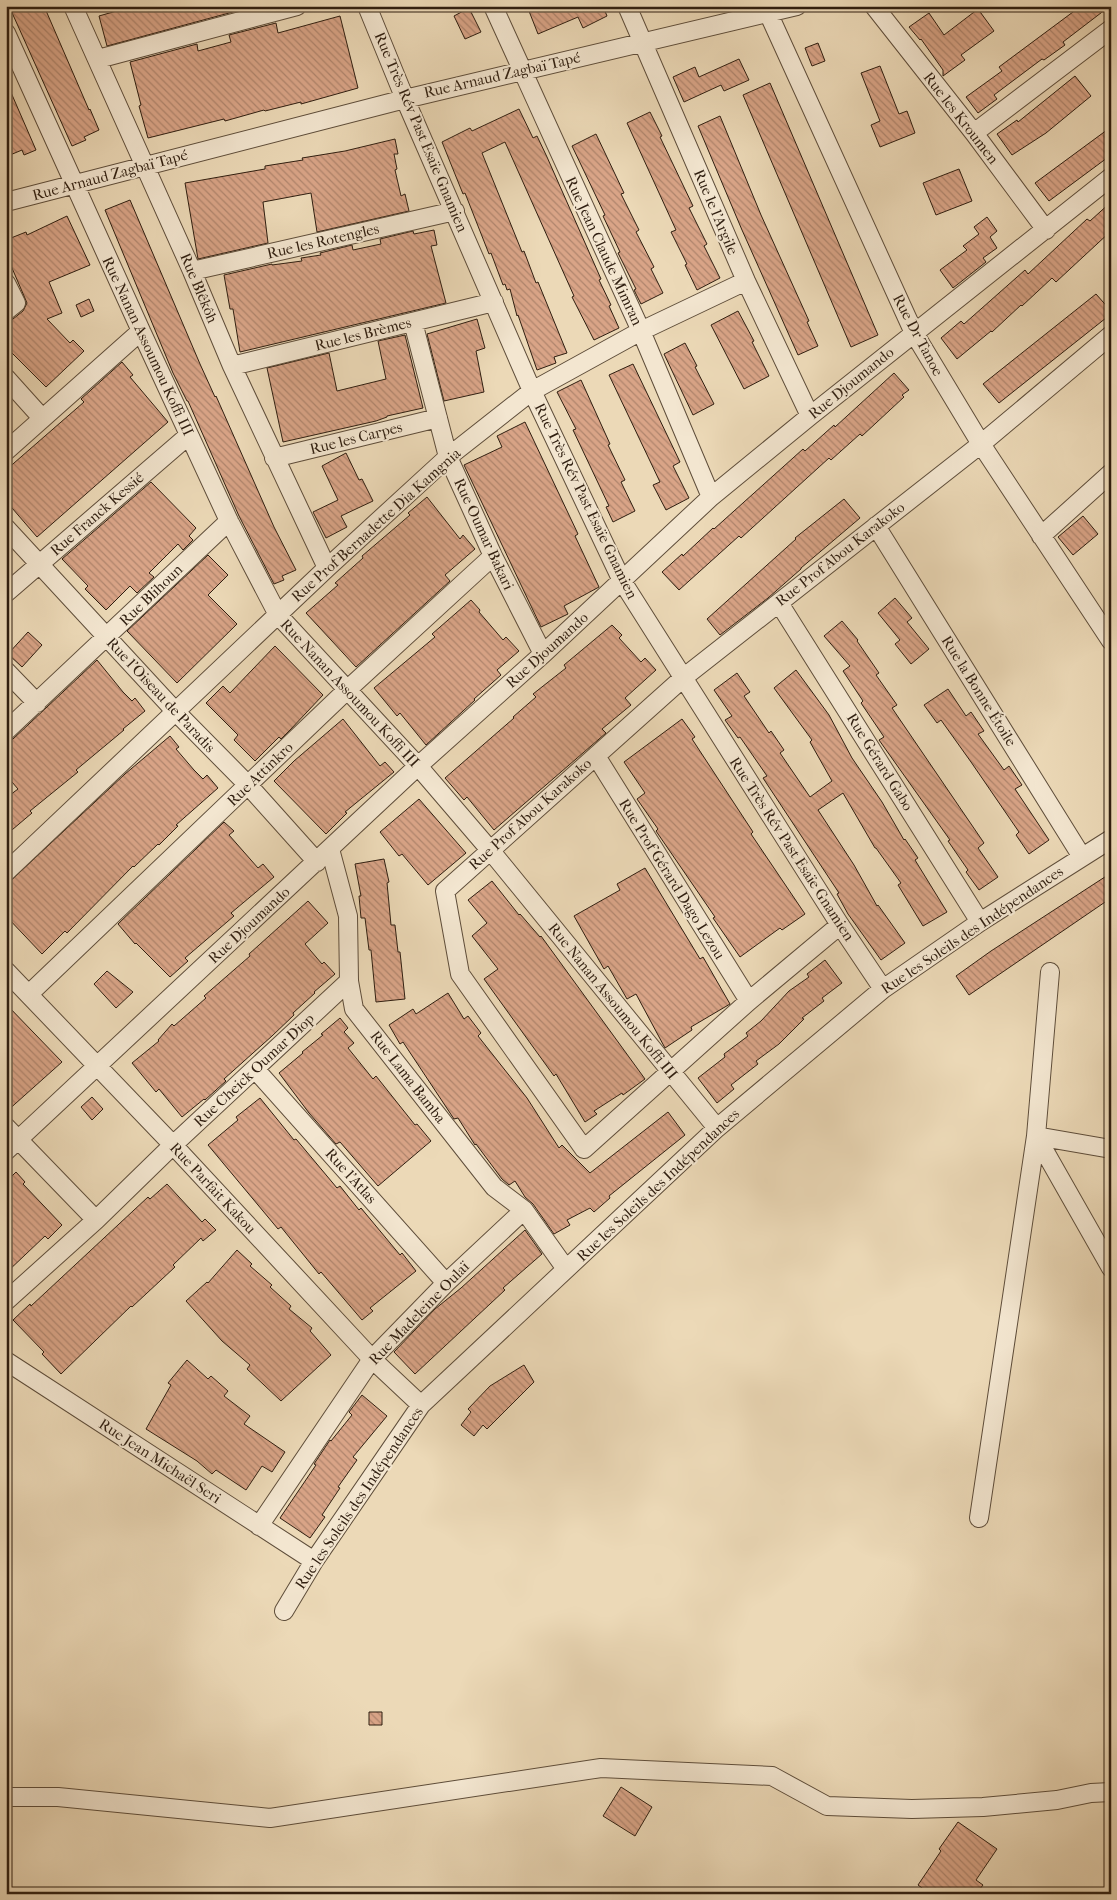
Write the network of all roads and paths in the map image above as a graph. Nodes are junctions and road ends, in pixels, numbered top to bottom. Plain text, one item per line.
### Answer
1 (73, 6) edge
2 (297, 6) edge
3 (367, 6) edge
4 (492, 6) edge
5 (627, 6) edge
6 (796, 6) edge
7 (874, 6) edge
8 (766, 9) edge
9 (1111, 30) edge
10 (6, 33) edge
11 (643, 42) junction
12 (98, 59) junction
13 (521, 72) junction
14 (405, 98) junction
15 (974, 133) junction
16 (144, 165) junction
17 (1111, 177) edge
18 (74, 185) junction
19 (6, 202) edge
20 (455, 211) junction
21 (1046, 230) junction
22 (192, 271) junction
23 (746, 282) junction
24 (6, 283) edge
25 (494, 302) junction
26 (6, 311) edge
27 (413, 322) junction
28 (641, 330) junction
29 (141, 331) junction
30 (914, 333) junction
31 (1111, 335) edge
32 (232, 366) junction
33 (6, 378) edge
34 (532, 391) junction
35 (810, 416) junction
36 (42, 418) junction
37 (438, 418) junction
38 (189, 435) junction
39 (980, 444) junction
40 (6, 451) edge
41 (448, 457) junction
42 (274, 458) junction
43 (1111, 473) edge
44 (711, 497) junction
45 (229, 520) junction
46 (876, 526) junction
47 (6, 528) edge
48 (1041, 536) junction
49 (493, 556) junction
50 (39, 564) junction
51 (327, 568) junction
52 (622, 581) junction
53 (6, 593) edge
54 (779, 603) junction
55 (278, 615) junction
56 (107, 637) junction
57 (1111, 641) edge
58 (543, 654) junction
59 (6, 671) edge
60 (683, 678) junction
61 (347, 690) junction
62 (37, 703) junction
63 (176, 712) junction
64 (6, 731) edge
65 (596, 756) junction
66 (418, 766) junction
67 (248, 785) junction
68 (1111, 839) edge
69 (330, 849) junction
70 (490, 850) junction
71 (1082, 857) junction
72 (316, 862) junction
73 (6, 872) edge
74 (980, 922) junction
75 (840, 925) junction
76 (6, 971) edge
77 (1050, 972) dead end
78 (349, 981) junction
79 (883, 989) junction
80 (28, 994) junction
81 (748, 1002) junction
82 (97, 1065) junction
83 (255, 1069) junction
84 (670, 1072) junction
85 (717, 1128) junction
86 (1036, 1136) junction
87 (10, 1139) edge
88 (173, 1145) junction
89 (1111, 1149) edge
90 (524, 1210) junction
91 (96, 1220) junction
92 (1111, 1268) edge
93 (566, 1269) junction
94 (446, 1283) junction
95 (6, 1301) edge
96 (372, 1359) junction
97 (6, 1361) edge
98 (422, 1405) junction
99 (979, 1518) dead end
100 (260, 1526) junction
101 (314, 1561) junction
102 (284, 1611) dead end
103 (1111, 1792) edge
104 (6, 1797) edge

1 - 12 street, Rue Blêkôh
2 - 12 street
3 - 14 street, Rue Très Rév Past Esaïe Gnamien
4 - 13 street, Rue Jean Claude Mimran
5 - 11 street, Rue le l'Argile
6 - 8 street, Rue Arnaud Zagbaï Tapé
7 - 15 street, Rue les Kroumen
8 - 11 street, Rue Arnaud Zagbaï Tapé
8 - 30 street, Rue Dr Tanoe
9 - 15 street
10 - 18 street, Rue Nanan Assoumou Koffi III
11 - 13 street, Rue Arnaud Zagbaï Tapé
11 - 23 street, Rue le l'Argile
12 - 16 street, Rue Blêkôh
13 - 14 street, Rue Arnaud Zagbaï Tapé
13 - 28 street, Rue Jean Claude Mimran
14 - 16 street, Rue Arnaud Zagbaï Tapé
14 - 20 street, Rue Très Rév Past Esaïe Gnamien
15 - 21 street, Rue les Kroumen
16 - 18 street, Rue Arnaud Zagbaï Tapé
16 - 22 street, Rue Blêkôh
17 - 21 street, Rue Djoumando
18 - 19 street, Rue Arnaud Zagbaï Tapé
18 - 29 street, Rue Nanan Assoumou Koffi III
20 - 22 street, Rue les Rotengles
20 - 25 street, Rue Très Rév Past Esaïe Gnamien
21 - 30 street, Rue Djoumando
22 - 32 street, Rue Blêkôh
23 - 28 street, Rue Prof Bernadette Dia Kamgnia
23 - 35 street, Rue le l'Argile
24 - 26 street
25 - 27 street, Rue les Brèmes
25 - 34 street, Rue Très Rév Past Esaïe Gnamien
27 - 32 street, Rue les Brèmes
27 - 37 street, Rue Oumar Bakari
28 - 34 street, Rue Prof Bernadette Dia Kamgnia
28 - 44 street, Rue Jean Claude Mimran
29 - 36 street
29 - 38 street, Rue Nanan Assoumou Koffi III
30 - 35 street, Rue Djoumando
30 - 39 street, Rue Dr Tanoe
31 - 39 street, Rue Prof Abou Karakoko
32 - 42 street, Rue Blêkôh
33 - 36 street
34 - 41 street, Rue Prof Bernadette Dia Kamgnia
34 - 52 street, Rue Très Rév Past Esaïe Gnamien
35 - 44 street, Rue Djoumando
36 - 40 street
37 - 41 street, Rue Oumar Bakari
37 - 42 street, Rue les Carpes
38 - 45 street, Rue Nanan Assoumou Koffi III
38 - 50 street, Rue Franck Kessié
39 - 46 street, Rue Prof Abou Karakoko
39 - 48 street, Rue Dr Tanoe
41 - 49 street, Rue Oumar Bakari
41 - 51 street, Rue Prof Bernadette Dia Kamgnia
42 - 51 street, Rue Blêkôh
43 - 48 street
44 - 52 street, Rue Djoumando
45 - 55 street, Rue Nanan Assoumou Koffi III
45 - 56 street, Rue Blihoun
46 - 54 street, Rue Prof Abou Karakoko
46 - 71 street, Rue la Bonne Étoile
47 - 50 street, Rue l'Oiseau de Paradis
48 - 57 street, Rue Dr Tanoe
49 - 58 street, Rue Oumar Bakari
49 - 61 street, Rue Attinkro
50 - 53 street, Rue Franck Kessié
50 - 56 street, Rue l'Oiseau de Paradis
51 - 55 street, Rue Prof Bernadette Dia Kamgnia
52 - 58 street, Rue Djoumando
52 - 60 street, Rue Très Rév Past Esaïe Gnamien
54 - 60 street, Rue Prof Abou Karakoko
54 - 74 street, Rue Gérard Gabo
55 - 61 street, Rue Nanan Assoumou Koffi III
55 - 63 street, Rue Prof Bernadette Dia Kamgnia
56 - 62 street, Rue Blihoun
56 - 63 street, Rue l'Oiseau de Paradis
58 - 66 street, Rue Djoumando
59 - 62 street
60 - 65 street, Rue Prof Abou Karakoko
60 - 75 street, Rue Très Rév Past Esaïe Gnamien
61 - 66 street, Rue Nanan Assoumou Koffi III
61 - 67 street, Rue Attinkro
62 - 64 street, Rue Blihoun
63 - 67 street, Rue l'Oiseau de Paradis
63 - 73 street, Rue Prof Bernadette Dia Kamgnia
65 - 70 street, Rue Prof Abou Karakoko
65 - 81 street, Rue Prof Gérard Dago Lezou
66 - 69 street, Rue Djoumando
66 - 70 street, Rue Nanan Assoumou Koffi III
67 - 72 street, Rue l'Oiseau de Paradis
67 - 80 street, Rue Attinkro
68 - 71 street, Rue les Soleils des Indépendances
69 - 72 street, Rue Djoumando
69 - 78 street, Rue Lama Bamba
70 - 84 street, Rue Nanan Assoumou Koffi III
70 - 84 street, Rue Prof Abou Karakoko
71 - 74 street, Rue les Soleils des Indépendances
72 - 82 street, Rue Djoumando
74 - 79 street, Rue les Soleils des Indépendances
75 - 79 street, Rue Très Rév Past Esaïe Gnamien
75 - 81 street, Rue Prof Abou Karakoko
76 - 80 street, Rue Parfait Kakou
77 - 86 street
78 - 83 street, Rue Cheick Oumar Diop
78 - 90 street, Rue Lama Bamba
79 - 85 street, Rue les Soleils des Indépendances
80 - 82 street, Rue Parfait Kakou
81 - 84 street, Rue Prof Abou Karakoko
82 - 87 street, Rue Djoumando
82 - 88 street, Rue Parfait Kakou
83 - 88 street, Rue Cheick Oumar Diop
83 - 94 street, Rue l'Atlas
84 - 85 street, Rue Nanan Assoumou Koffi III
85 - 93 street, Rue les Soleils des Indépendances
86 - 89 street
86 - 92 street
86 - 99 street
87 - 91 street
88 - 91 street, Rue Cheick Oumar Diop
88 - 96 street, Rue Parfait Kakou
90 - 93 street, Rue Lama Bamba
90 - 94 street, Rue Madeleine Oulaï
91 - 95 street, Rue Cheick Oumar Diop
93 - 98 street, Rue les Soleils des Indépendances
94 - 96 street, Rue Madeleine Oulaï
96 - 98 street, Rue Parfait Kakou
96 - 100 street, Rue Madeleine Oulaï
97 - 100 street, Rue Jean Michaël Seri
98 - 101 street, Rue les Soleils des Indépendances
100 - 101 street, Rue Jean Michaël Seri
101 - 102 street, Rue les Soleils des Indépendances
103 - 104 street

